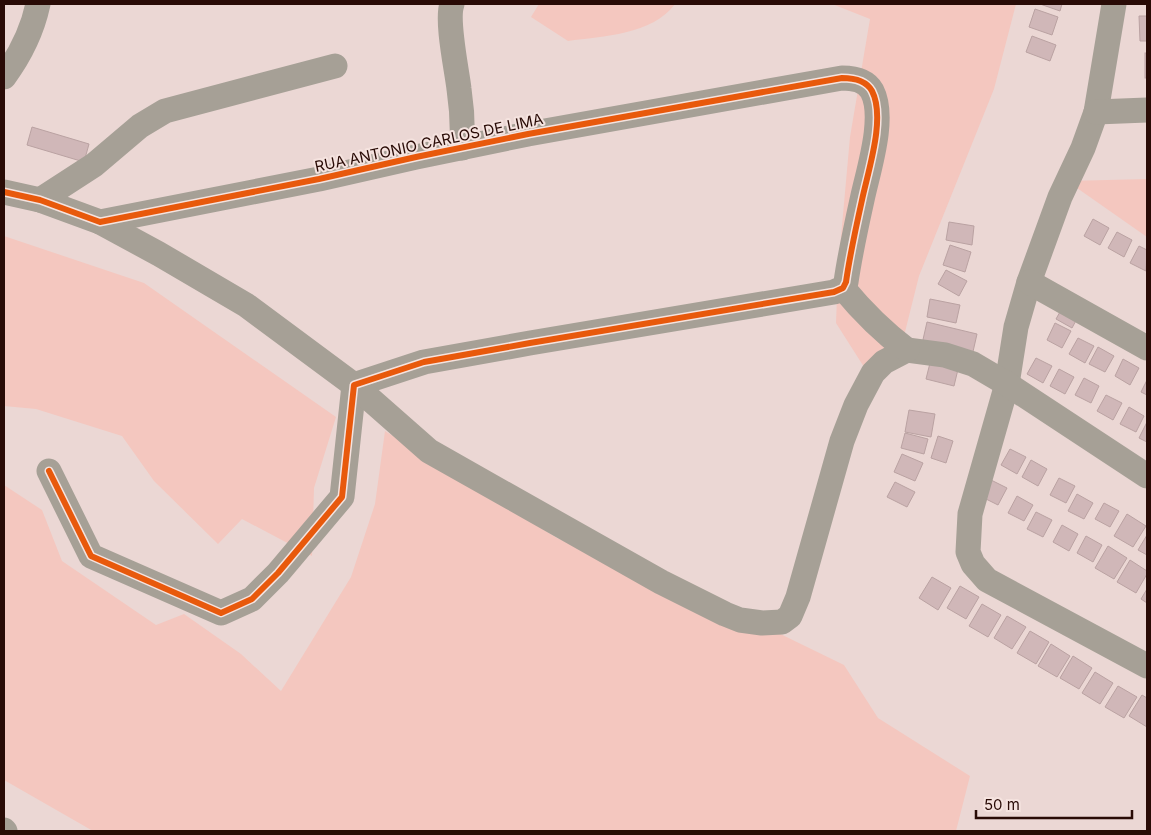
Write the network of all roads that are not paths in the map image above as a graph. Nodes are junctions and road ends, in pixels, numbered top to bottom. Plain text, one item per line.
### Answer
1 (38, 4) edge
2 (452, 4) edge
3 (1114, 4) edge
4 (335, 66) dead end
5 (4, 77) edge
6 (1147, 110) edge
7 (1096, 112) junction
8 (462, 148) junction
9 (4, 192) edge
10 (40, 200) junction
11 (100, 222) junction
12 (1029, 282) junction
13 (843, 288) junction
14 (1147, 348) edge
15 (907, 350) junction
16 (1007, 384) junction
17 (354, 385) junction
18 (49, 471) dead end
19 (1147, 476) edge
20 (1147, 666) edge

1 - 5 street
2 - 8 street
3 - 7 street
4 - 10 street
6 - 7 street
7 - 12 street
8 - 11 street, RUA ANTONIO CARLOS DE LIMA
8 - 13 street, RUA ANTONIO CARLOS DE LIMA
9 - 10 street
10 - 11 street
11 - 17 street
12 - 14 street
12 - 16 street
13 - 15 street
13 - 17 street
15 - 16 street
15 - 17 street
16 - 19 street
16 - 20 street
17 - 18 street

